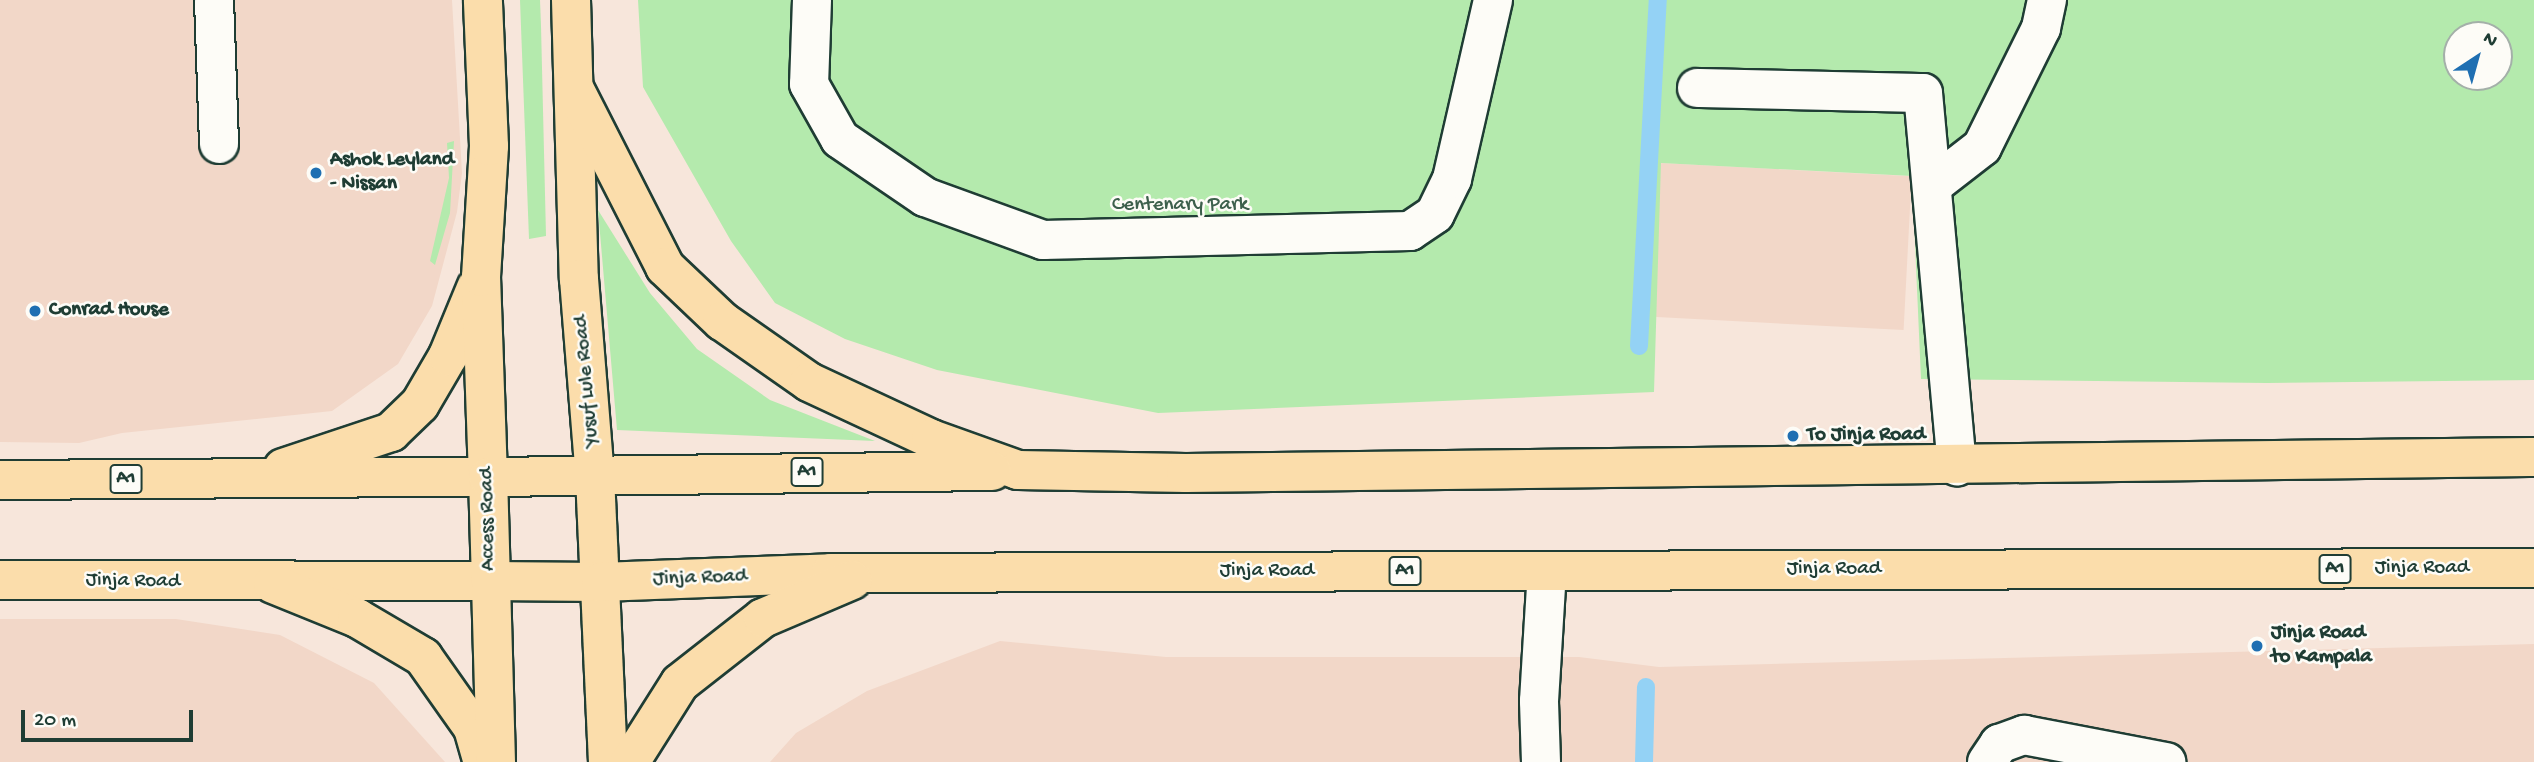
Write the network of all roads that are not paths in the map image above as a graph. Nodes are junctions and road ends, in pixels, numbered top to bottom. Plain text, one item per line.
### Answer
1 (214, 0) edge
2 (483, 0) edge
3 (571, 0) edge
4 (812, 0) edge
5 (1493, 0) edge
6 (2047, 0) edge
7 (1697, 88) dead end
8 (575, 90) junction
9 (219, 144) dead end
10 (1933, 185) junction
11 (481, 276) junction
12 (2534, 457) edge
13 (1956, 466) junction
14 (1018, 470) junction
15 (595, 476) junction
16 (488, 477) junction
17 (252, 479) junction
18 (0, 480) edge
19 (2534, 568) edge
20 (1547, 571) junction
21 (870, 573) junction
22 (0, 580) edge
23 (490, 581) junction
24 (601, 582) junction
25 (273, 584) junction
26 (483, 762) edge
27 (496, 762) edge
28 (608, 762) edge
29 (630, 762) edge
30 (1541, 762) edge
31 (1987, 762) edge
32 (2166, 762) edge

1 - 9 lane
2 - 11 main road
3 - 8 main road, Yusuf Lule Road
4 - 5 lane
6 - 10 lane
7 - 10 lane
8 - 14 main road
8 - 15 main road, Yusuf Lule Road
10 - 13 lane
11 - 16 main road, Access Road
11 - 17 main road
12 - 13 main road, A1
13 - 14 main road, A1
14 - 15 main road, A1
15 - 16 main road, A1
15 - 24 main road, Yusuf Lule Road
16 - 17 main road, A1
16 - 23 main road, Access Road
17 - 18 main road, A1
19 - 20 main road, Jinja Road / A1
20 - 21 main road, Jinja Road / A1
20 - 30 lane
21 - 24 main road, Jinja Road / A1
21 - 29 main road
22 - 25 main road, Jinja Road / A1
23 - 24 main road, Jinja Road / A1
23 - 25 main road, Jinja Road / A1
23 - 27 main road, Access Road
24 - 28 main road, Yusuf Lule Road
25 - 26 main road
31 - 32 lane

